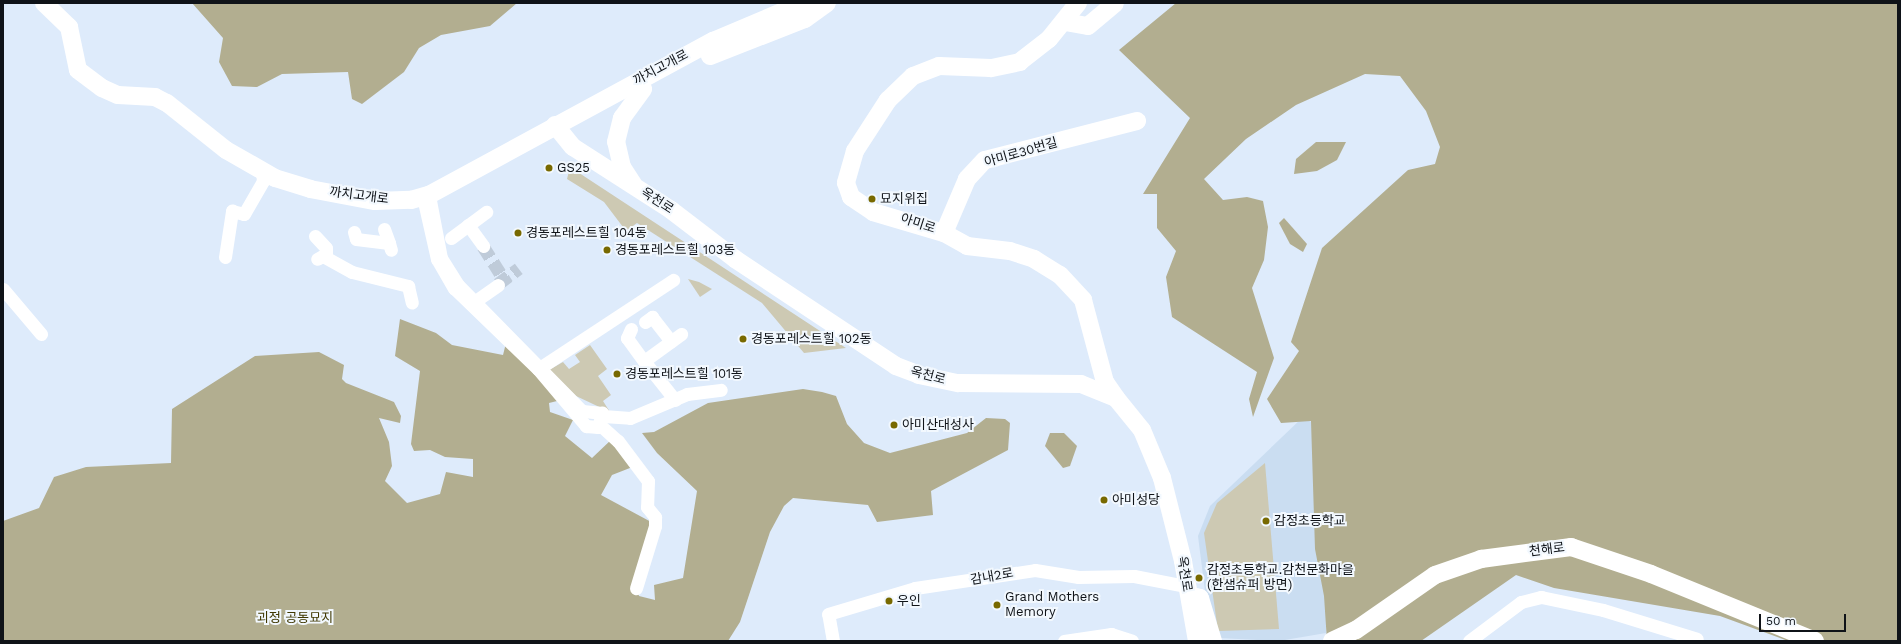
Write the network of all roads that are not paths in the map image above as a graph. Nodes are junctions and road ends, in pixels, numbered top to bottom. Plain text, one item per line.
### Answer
1 (44, 3) edge
2 (802, 3) edge
3 (827, 3) edge
4 (1078, 3) edge
5 (1115, 3) edge
6 (1065, 22) junction
7 (643, 89) junction
8 (1137, 121) dead end
9 (563, 136) junction
10 (262, 172) junction
11 (634, 186) junction
12 (427, 199) junction
13 (486, 212) dead end
14 (468, 225) junction
15 (384, 229) dead end
16 (354, 232) dead end
17 (944, 233) junction
18 (315, 236) dead end
19 (451, 238) dead end
20 (483, 246) tunnel mouth
21 (225, 257) dead end
22 (674, 282) dead end
23 (499, 287) tunnel mouth
24 (3, 289) edge
25 (3, 297) edge
26 (412, 303) dead end
27 (475, 305) junction
28 (628, 320) junction
29 (645, 322) dead end
30 (1098, 355) junction
31 (644, 361) junction
32 (541, 370) junction
33 (1075, 383) junction
34 (721, 390) dead end
35 (1116, 398) junction
36 (675, 400) junction
37 (601, 420) junction
38 (636, 588) dead end
39 (1186, 590) junction
40 (1696, 639) dead end
41 (833, 641) edge
42 (1064, 641) edge
43 (1132, 641) edge
44 (1196, 641) edge
45 (1213, 641) edge
46 (1332, 641) edge
47 (1469, 641) edge
48 (1815, 641) edge

1 - 10 street, 까치고개로
2 - 9 street, 까치고개로
3 - 7 street
4 - 6 street, 아미로
5 - 6 street
6 - 17 street, 아미로
7 - 9 street
7 - 11 street
8 - 17 street, 아미로30번길
9 - 11 street, 옥천로
9 - 12 street, 까치고개로
9 - 12 street, 옥천로
10 - 12 street, 까치고개로
10 - 21 street
11 - 33 street, 옥천로
12 - 27 street
13 - 14 street
14 - 19 street
14 - 20 street
15 - 16 street
17 - 30 street, 아미로
18 - 26 street
22 - 28 street
23 - 27 street
24 - 25 street
27 - 32 street
28 - 31 street
28 - 32 street
29 - 31 street
30 - 33 street
30 - 35 street, 아미로
31 - 36 street
32 - 37 street
33 - 35 street, 옥천로
34 - 36 street
35 - 39 street, 옥천로
36 - 37 street
37 - 38 street
39 - 41 street, 감내2로
39 - 44 street, 옥천로
39 - 45 street
40 - 47 street
42 - 43 street
46 - 48 street, 천해로

